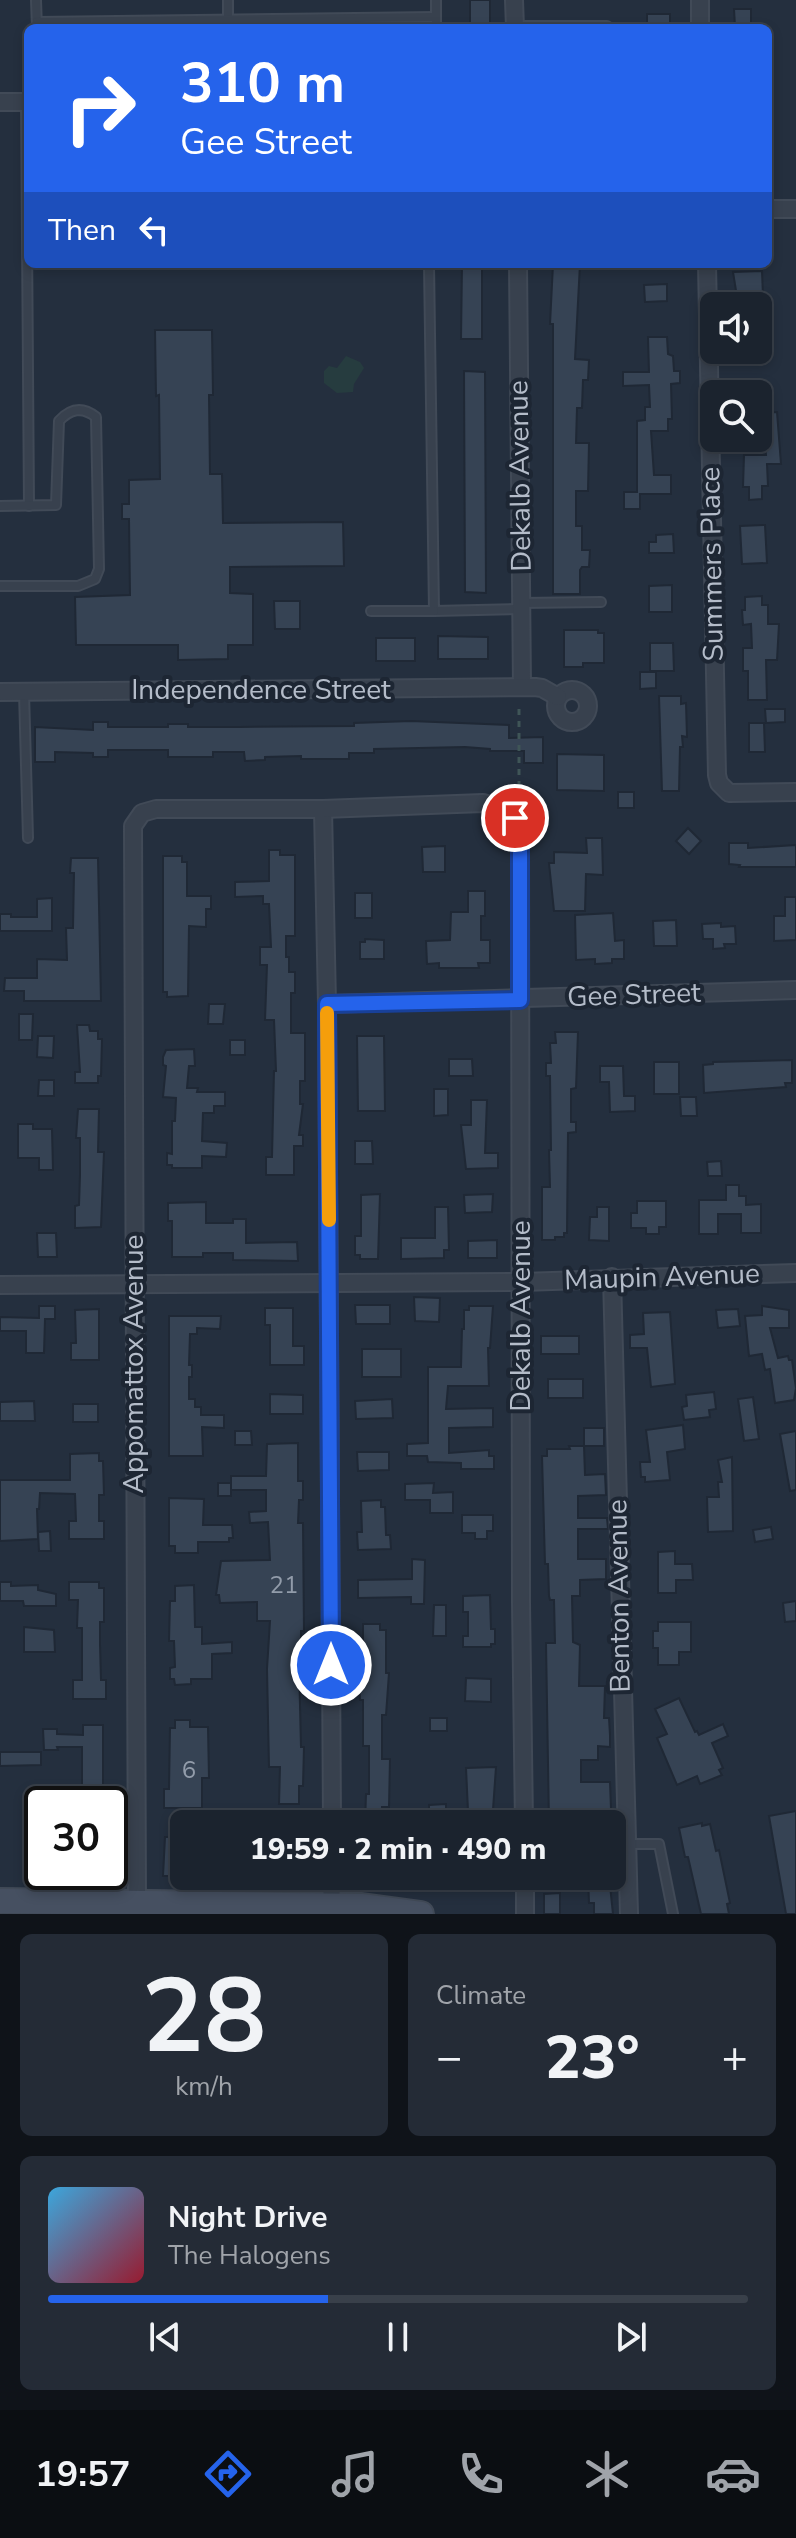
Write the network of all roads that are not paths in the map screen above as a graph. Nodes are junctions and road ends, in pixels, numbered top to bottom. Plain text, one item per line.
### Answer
1 (36, 0) edge
2 (228, 0) edge
3 (436, 0) edge
4 (514, 0) edge
5 (700, 0) edge
6 (436, 17) junction
7 (37, 24) edge
8 (228, 24) edge
9 (436, 24) edge
10 (515, 24) edge
11 (700, 24) edge
12 (0, 102) edge
13 (24, 102) edge
14 (772, 209) edge
15 (796, 209) edge
16 (28, 268) edge
17 (429, 268) edge
18 (518, 268) edge
19 (707, 268) edge
20 (0, 506) edge
21 (29, 506) junction
22 (0, 586) edge
23 (601, 602) dead end
24 (521, 606) junction
25 (371, 611) dead end
26 (434, 611) junction
27 (520, 687) junction
28 (0, 692) edge
29 (24, 692) junction
30 (558, 697) dead end
31 (796, 792) edge
32 (323, 809) junction
33 (28, 838) dead end
34 (796, 990) edge
35 (520, 1000) junction
36 (327, 1004) junction
37 (796, 1273) edge
38 (612, 1277) junction
39 (522, 1282) junction
40 (329, 1284) junction
41 (0, 1285) edge
42 (133, 1286) junction
43 (332, 1810) edge
44 (524, 1810) edge
45 (627, 1844) junction
46 (332, 1890) edge
47 (525, 1890) edge
48 (0, 1901) edge
49 (137, 1903) junction
50 (331, 1906) junction
51 (76, 1908) edge
52 (396, 1912) edge
53 (421, 1914) edge
54 (525, 1914) edge
55 (629, 1914) edge
56 (673, 1914) edge

1 - 7 lane
2 - 8 lane
3 - 6 lane
4 - 10 street
5 - 11 street
6 - 8 lane
6 - 9 lane
12 - 13 street
14 - 15 street
16 - 21 lane
17 - 26 lane
18 - 24 street, Dekalb Avenue
19 - 31 street, Summers Place
20 - 21 lane
21 - 22 lane
23 - 24 lane
24 - 26 lane
24 - 27 street, Dekalb Avenue
25 - 26 lane
27 - 29 street, Independence Street
27 - 30 street, Independence Street
28 - 29 street, Independence Street
29 - 33 lane
32 - 35 street, Dekalb Avenue
32 - 36 street
32 - 42 street, Appomattox Avenue
34 - 35 street, Gee Street
35 - 36 street, Gee Street
35 - 39 street, Dekalb Avenue
36 - 40 street
37 - 38 street, Maupin Avenue
38 - 39 street, Maupin Avenue
38 - 45 street, Benton Avenue
39 - 40 street, Maupin Avenue
39 - 44 street, Dekalb Avenue
40 - 42 street, Maupin Avenue
40 - 43 street
41 - 42 street, Maupin Avenue
42 - 49 street, Appomattox Avenue
45 - 55 street, Benton Avenue
45 - 56 lane
46 - 50 street
47 - 54 street
48 - 51 street
49 - 50 street
49 - 51 street
50 - 52 street
52 - 53 street

